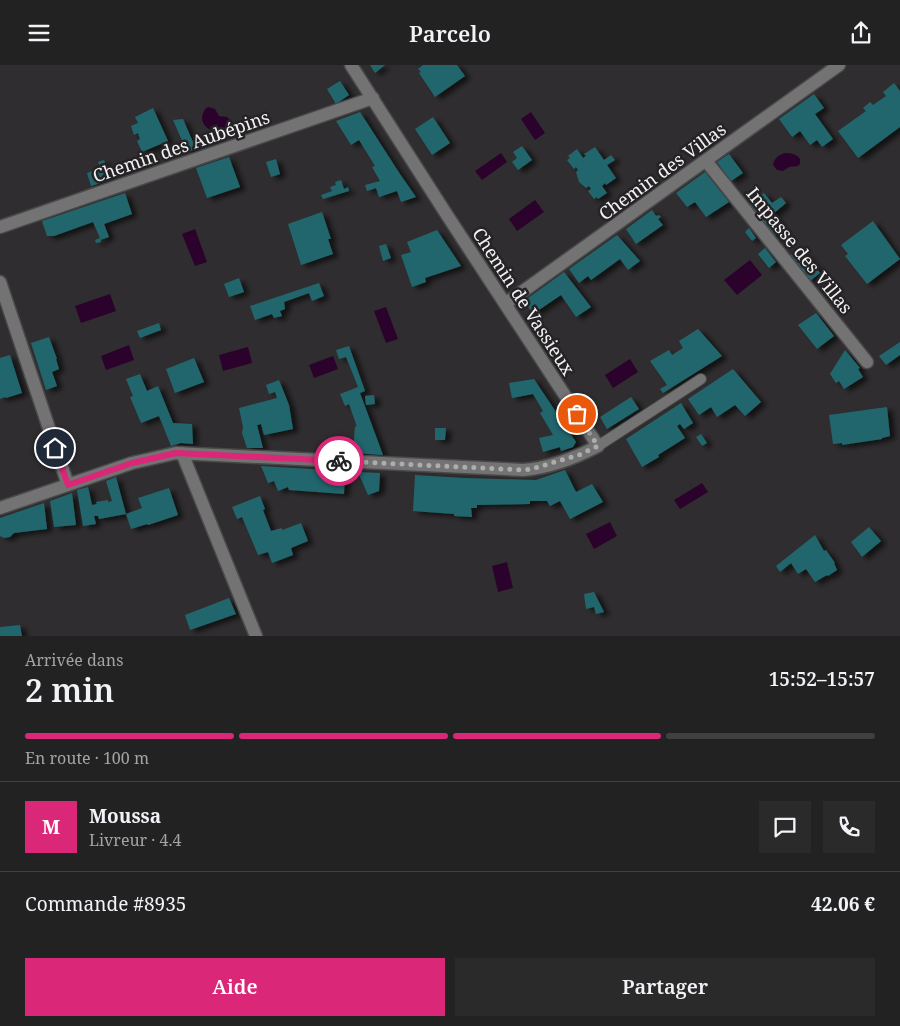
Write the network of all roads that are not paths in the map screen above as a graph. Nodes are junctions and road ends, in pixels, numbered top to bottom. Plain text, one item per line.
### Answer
1 (351, 65) edge
2 (839, 65) edge
3 (373, 98) junction
4 (706, 161) junction
5 (0, 227) edge
6 (0, 282) edge
7 (505, 304) junction
8 (867, 362) dead end
9 (701, 379) dead end
10 (598, 446) junction
11 (182, 453) junction
12 (68, 485) junction
13 (0, 508) edge
14 (256, 636) edge

1 - 3 street, Chemin de Vassieux
2 - 4 street, Chemin des Villas
3 - 5 street, Chemin des Aubépins
3 - 7 street, Chemin de Vassieux
4 - 7 street, Chemin des Villas
4 - 8 street, Impasse des Villas
6 - 12 street
7 - 10 street, Chemin de Vassieux
9 - 10 lane
10 - 11 street
11 - 12 street
11 - 14 street
12 - 13 street

